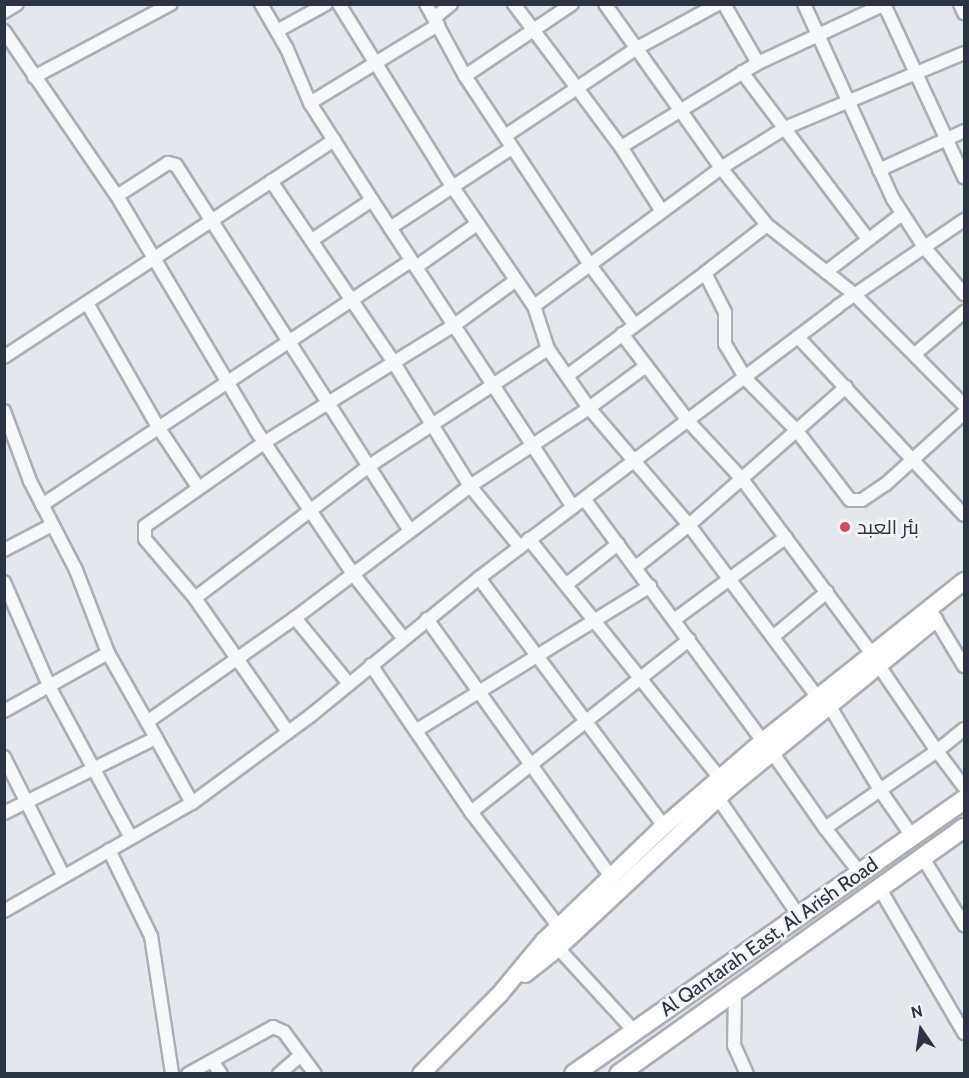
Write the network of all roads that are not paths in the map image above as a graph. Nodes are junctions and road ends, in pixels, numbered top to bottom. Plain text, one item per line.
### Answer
1 (17, 4) edge
2 (261, 4) edge
3 (326, 4) edge
4 (339, 4) edge
5 (426, 4) edge
6 (451, 4) edge
7 (514, 4) edge
8 (572, 4) edge
9 (606, 4) edge
10 (718, 4) edge
11 (724, 4) edge
12 (804, 4) edge
13 (960, 4) edge
14 (884, 5) edge
15 (162, 6) edge
16 (4, 12) edge
17 (964, 13) edge
18 (436, 21) junction
19 (532, 29) junction
20 (4, 31) edge
21 (277, 31) junction
22 (818, 37) junction
23 (637, 48) junction
24 (964, 53) edge
25 (376, 63) junction
26 (758, 63) junction
27 (742, 72) junction
28 (916, 75) junction
29 (465, 76) junction
30 (34, 77) junction
31 (577, 88) junction
32 (848, 102) junction
33 (310, 104) junction
34 (681, 109) junction
35 (785, 128) junction
36 (964, 131) edge
37 (505, 136) junction
38 (334, 140) junction
39 (945, 141) junction
40 (621, 147) junction
41 (512, 148) junction
42 (721, 168) junction
43 (879, 170) junction
44 (964, 177) edge
45 (271, 181) junction
46 (452, 186) junction
47 (117, 196) junction
48 (372, 200) junction
49 (661, 210) junction
50 (902, 214) junction
51 (213, 220) junction
52 (963, 222) edge
53 (477, 224) junction
54 (767, 225) junction
55 (390, 228) junction
56 (867, 238) junction
57 (312, 240) junction
58 (924, 247) junction
59 (154, 256) junction
60 (413, 264) junction
61 (590, 265) junction
62 (826, 272) junction
63 (705, 273) junction
64 (516, 281) junction
65 (854, 294) junction
66 (964, 294) edge
67 (350, 299) junction
68 (87, 303) junction
69 (534, 306) junction
70 (964, 312) edge
71 (633, 324) junction
72 (453, 326) junction
73 (622, 334) junction
74 (798, 337) junction
75 (288, 340) junction
76 (548, 349) junction
77 (915, 354) junction
78 (4, 357) edge
79 (394, 363) junction
80 (646, 366) junction
81 (567, 376) junction
82 (746, 379) junction
83 (228, 381) junction
84 (492, 387) junction
85 (846, 387) junction
86 (329, 405) junction
87 (964, 405) edge
88 (589, 408) junction
89 (4, 411) edge
90 (964, 413) edge
91 (689, 422) junction
92 (433, 425) junction
93 (158, 427) junction
94 (797, 431) junction
95 (265, 442) junction
96 (531, 445) junction
97 (916, 460) junction
98 (634, 464) junction
99 (369, 466) junction
100 (742, 479) junction
101 (470, 486) junction
102 (198, 487) junction
103 (585, 500) junction
104 (42, 505) junction
105 (573, 507) junction
106 (310, 509) junction
107 (964, 515) edge
108 (52, 525) junction
109 (689, 525) junction
110 (410, 530) junction
111 (786, 537) junction
112 (525, 543) junction
113 (618, 544) junction
114 (4, 550) edge
115 (636, 567) junction
116 (353, 574) junction
117 (729, 576) junction
118 (478, 578) junction
119 (964, 581) edge
120 (4, 582) edge
121 (567, 584) junction
122 (650, 586) junction
123 (827, 592) junction
124 (964, 595) edge
125 (195, 598) junction
126 (932, 614) junction
127 (295, 618) junction
128 (427, 619) junction
129 (674, 620) junction
130 (596, 621) junction
131 (774, 636) junction
132 (404, 639) junction
133 (689, 640) junction
134 (108, 653) junction
135 (237, 658) junction
136 (536, 658) junction
137 (875, 660) junction
138 (371, 665) junction
139 (964, 666) edge
140 (639, 678) junction
141 (349, 684) junction
142 (50, 688) junction
143 (478, 690) junction
144 (824, 702) junction
145 (4, 711) edge
146 (147, 722) junction
147 (585, 724) junction
148 (964, 729) edge
149 (417, 730) junction
150 (288, 732) junction
151 (156, 738) junction
152 (767, 746) junction
153 (937, 751) junction
154 (4, 757) edge
155 (530, 767) junction
156 (93, 771) junction
157 (720, 778) junction
158 (964, 787) edge
159 (880, 790) junction
160 (718, 798) junction
161 (964, 800) edge
162 (192, 802) junction
163 (26, 804) junction
164 (471, 812) junction
165 (4, 813) edge
166 (664, 826) junction
167 (825, 828) junction
168 (964, 828) edge
169 (912, 836) junction
170 (131, 838) junction
171 (109, 850) junction
172 (923, 858) junction
173 (860, 873) junction
174 (63, 875) junction
175 (611, 877) junction
176 (880, 889) junction
177 (4, 911) edge
178 (799, 916) junction
179 (964, 925) edge
180 (559, 927) junction
181 (558, 948) junction
182 (703, 984) junction
183 (735, 994) junction
184 (498, 995) junction
185 (719, 1005) junction
186 (635, 1032) junction
187 (964, 1033) edge
188 (300, 1056) junction
189 (212, 1061) junction
190 (172, 1074) edge
191 (188, 1074) edge
192 (221, 1074) edge
193 (279, 1074) edge
194 (315, 1074) edge
195 (421, 1074) edge
196 (574, 1074) edge
197 (619, 1074) edge
198 (747, 1074) edge

1 - 16 street
2 - 21 street
3 - 21 street
4 - 25 street
5 - 18 street
6 - 18 street
7 - 19 street
8 - 19 street
9 - 23 street
10 - 23 street
11 - 26 street
12 - 22 street
13 - 17 street
14 - 22 street
14 - 28 street
15 - 30 street
18 - 25 street
18 - 29 street
19 - 29 street
19 - 31 street
20 - 30 street
21 - 33 street
22 - 26 street
22 - 32 street
23 - 31 street
23 - 34 street
24 - 28 street
25 - 33 street
25 - 46 street
26 - 27 street
27 - 34 street
27 - 35 street
28 - 32 street
28 - 39 street
29 - 37 street
30 - 47 street
31 - 37 street
31 - 40 street
32 - 35 street
32 - 43 street
33 - 38 street
34 - 40 street
34 - 42 street
35 - 42 street
35 - 56 street
36 - 39 street
37 - 41 street
38 - 45 street
38 - 48 street
39 - 43 street
39 - 44 street
40 - 49 street
41 - 46 street
41 - 61 street
42 - 49 street
42 - 54 street
43 - 50 street
45 - 51 street
45 - 57 street
46 - 53 street
46 - 55 street
47 - 51 street
47 - 59 street
48 - 55 street
48 - 57 street
49 - 61 street
50 - 56 street
50 - 58 street
51 - 59 street
51 - 75 street
52 - 58 street
53 - 60 street
53 - 64 street
54 - 62 street
54 - 63 street
55 - 60 street
56 - 62 street
57 - 67 street
58 - 65 street
58 - 66 street
59 - 68 street
59 - 83 street
60 - 67 street
60 - 72 street
61 - 69 street
61 - 71 street
62 - 65 street
63 - 71 street
63 - 82 street
64 - 69 street
64 - 72 street
65 - 74 street
65 - 77 street
67 - 75 street
67 - 79 street
68 - 78 street
68 - 93 street
69 - 76 street
70 - 77 street
71 - 73 street
72 - 79 street
72 - 84 street
73 - 80 street
73 - 81 street
74 - 82 street
74 - 85 street
75 - 83 street
75 - 86 street
76 - 81 street
76 - 84 street
77 - 87 street
79 - 86 street
79 - 92 street
80 - 88 street
80 - 91 street
81 - 88 street
82 - 91 street
82 - 94 street
83 - 93 street
83 - 95 street
84 - 92 street
84 - 96 street
85 - 94 street
85 - 97 street
86 - 95 street
86 - 99 street
88 - 96 street
88 - 98 street
89 - 104 street
90 - 97 street
91 - 98 street
91 - 100 street
92 - 99 street
92 - 101 street
93 - 102 street
93 - 104 street
94 - 97 street
94 - 100 street
95 - 102 street
95 - 106 street
96 - 101 street
96 - 105 street
97 - 107 street
98 - 103 street
98 - 109 street
99 - 106 street
99 - 110 street
100 - 109 street
100 - 111 street
101 - 110 street
101 - 112 street
102 - 125 street
103 - 105 street
103 - 113 street
104 - 108 street
105 - 112 street
106 - 116 street
106 - 125 street
108 - 114 street
108 - 134 street
109 - 115 street
109 - 117 street
110 - 116 street
111 - 117 street
111 - 123 street
112 - 118 street
112 - 121 street
113 - 115 street
113 - 121 street
115 - 122 street
116 - 127 street
116 - 132 street
117 - 129 street
117 - 131 street
118 - 128 street
118 - 136 street
119 - 126 main road
120 - 142 street
121 - 130 street
122 - 129 street
122 - 130 street
123 - 131 street
123 - 137 street
124 - 126 main road
125 - 135 street
126 - 137 main road
126 - 139 street
127 - 135 street
127 - 141 street
128 - 132 street
128 - 143 street
129 - 133 street
130 - 136 street
130 - 140 street
131 - 144 street
132 - 138 street
133 - 140 street
133 - 152 street
134 - 142 street
134 - 146 street
135 - 146 street
135 - 150 street
136 - 143 street
136 - 147 street
137 - 144 main road
137 - 153 street
138 - 141 street
138 - 149 street
140 - 147 street
140 - 157 street
141 - 150 street
142 - 145 street
142 - 156 street
143 - 149 street
143 - 155 street
144 - 152 main road
144 - 159 street
146 - 151 street
147 - 155 street
147 - 166 street
148 - 153 street
149 - 164 street
150 - 162 street
151 - 156 street
151 - 162 street
152 - 157 main road
152 - 160 main road
152 - 167 street
153 - 158 street
153 - 159 street
154 - 163 street
155 - 164 street
155 - 175 street
156 - 163 street
156 - 170 street
157 - 166 main road
159 - 167 street
159 - 169 street
160 - 178 street
160 - 181 main road
161 - 169 highway, Al Qantarah East, Al Arish Road
162 - 170 street
163 - 165 street
163 - 174 street
164 - 180 street
166 - 175 main road
167 - 173 street
168 - 172 highway, Al Qantarah East, Al Arish Road
169 - 173 highway, Al Qantarah East, Al Arish Road
170 - 171 street
171 - 174 street
171 - 190 street
172 - 176 highway, Al Qantarah East, Al Arish Road
172 - 179 street
173 - 178 highway, Al Qantarah East, Al Arish Road
174 - 177 street
175 - 180 main road
176 - 183 highway, Al Qantarah East, Al Arish Road
176 - 187 street
178 - 182 highway, Al Qantarah East, Al Arish Road
180 - 184 main road
181 - 184 main road
181 - 186 street
182 - 185 highway
182 - 186 highway, Al Qantarah East, Al Arish Road
183 - 185 highway, Al Qantarah East, Al Arish Road
183 - 198 street
184 - 195 main road
185 - 197 highway, Al Qantarah East, Al Arish Road
186 - 196 highway, Al Qantarah East, Al Arish Road
188 - 189 street
188 - 193 street
188 - 194 street
189 - 191 street
189 - 192 street

